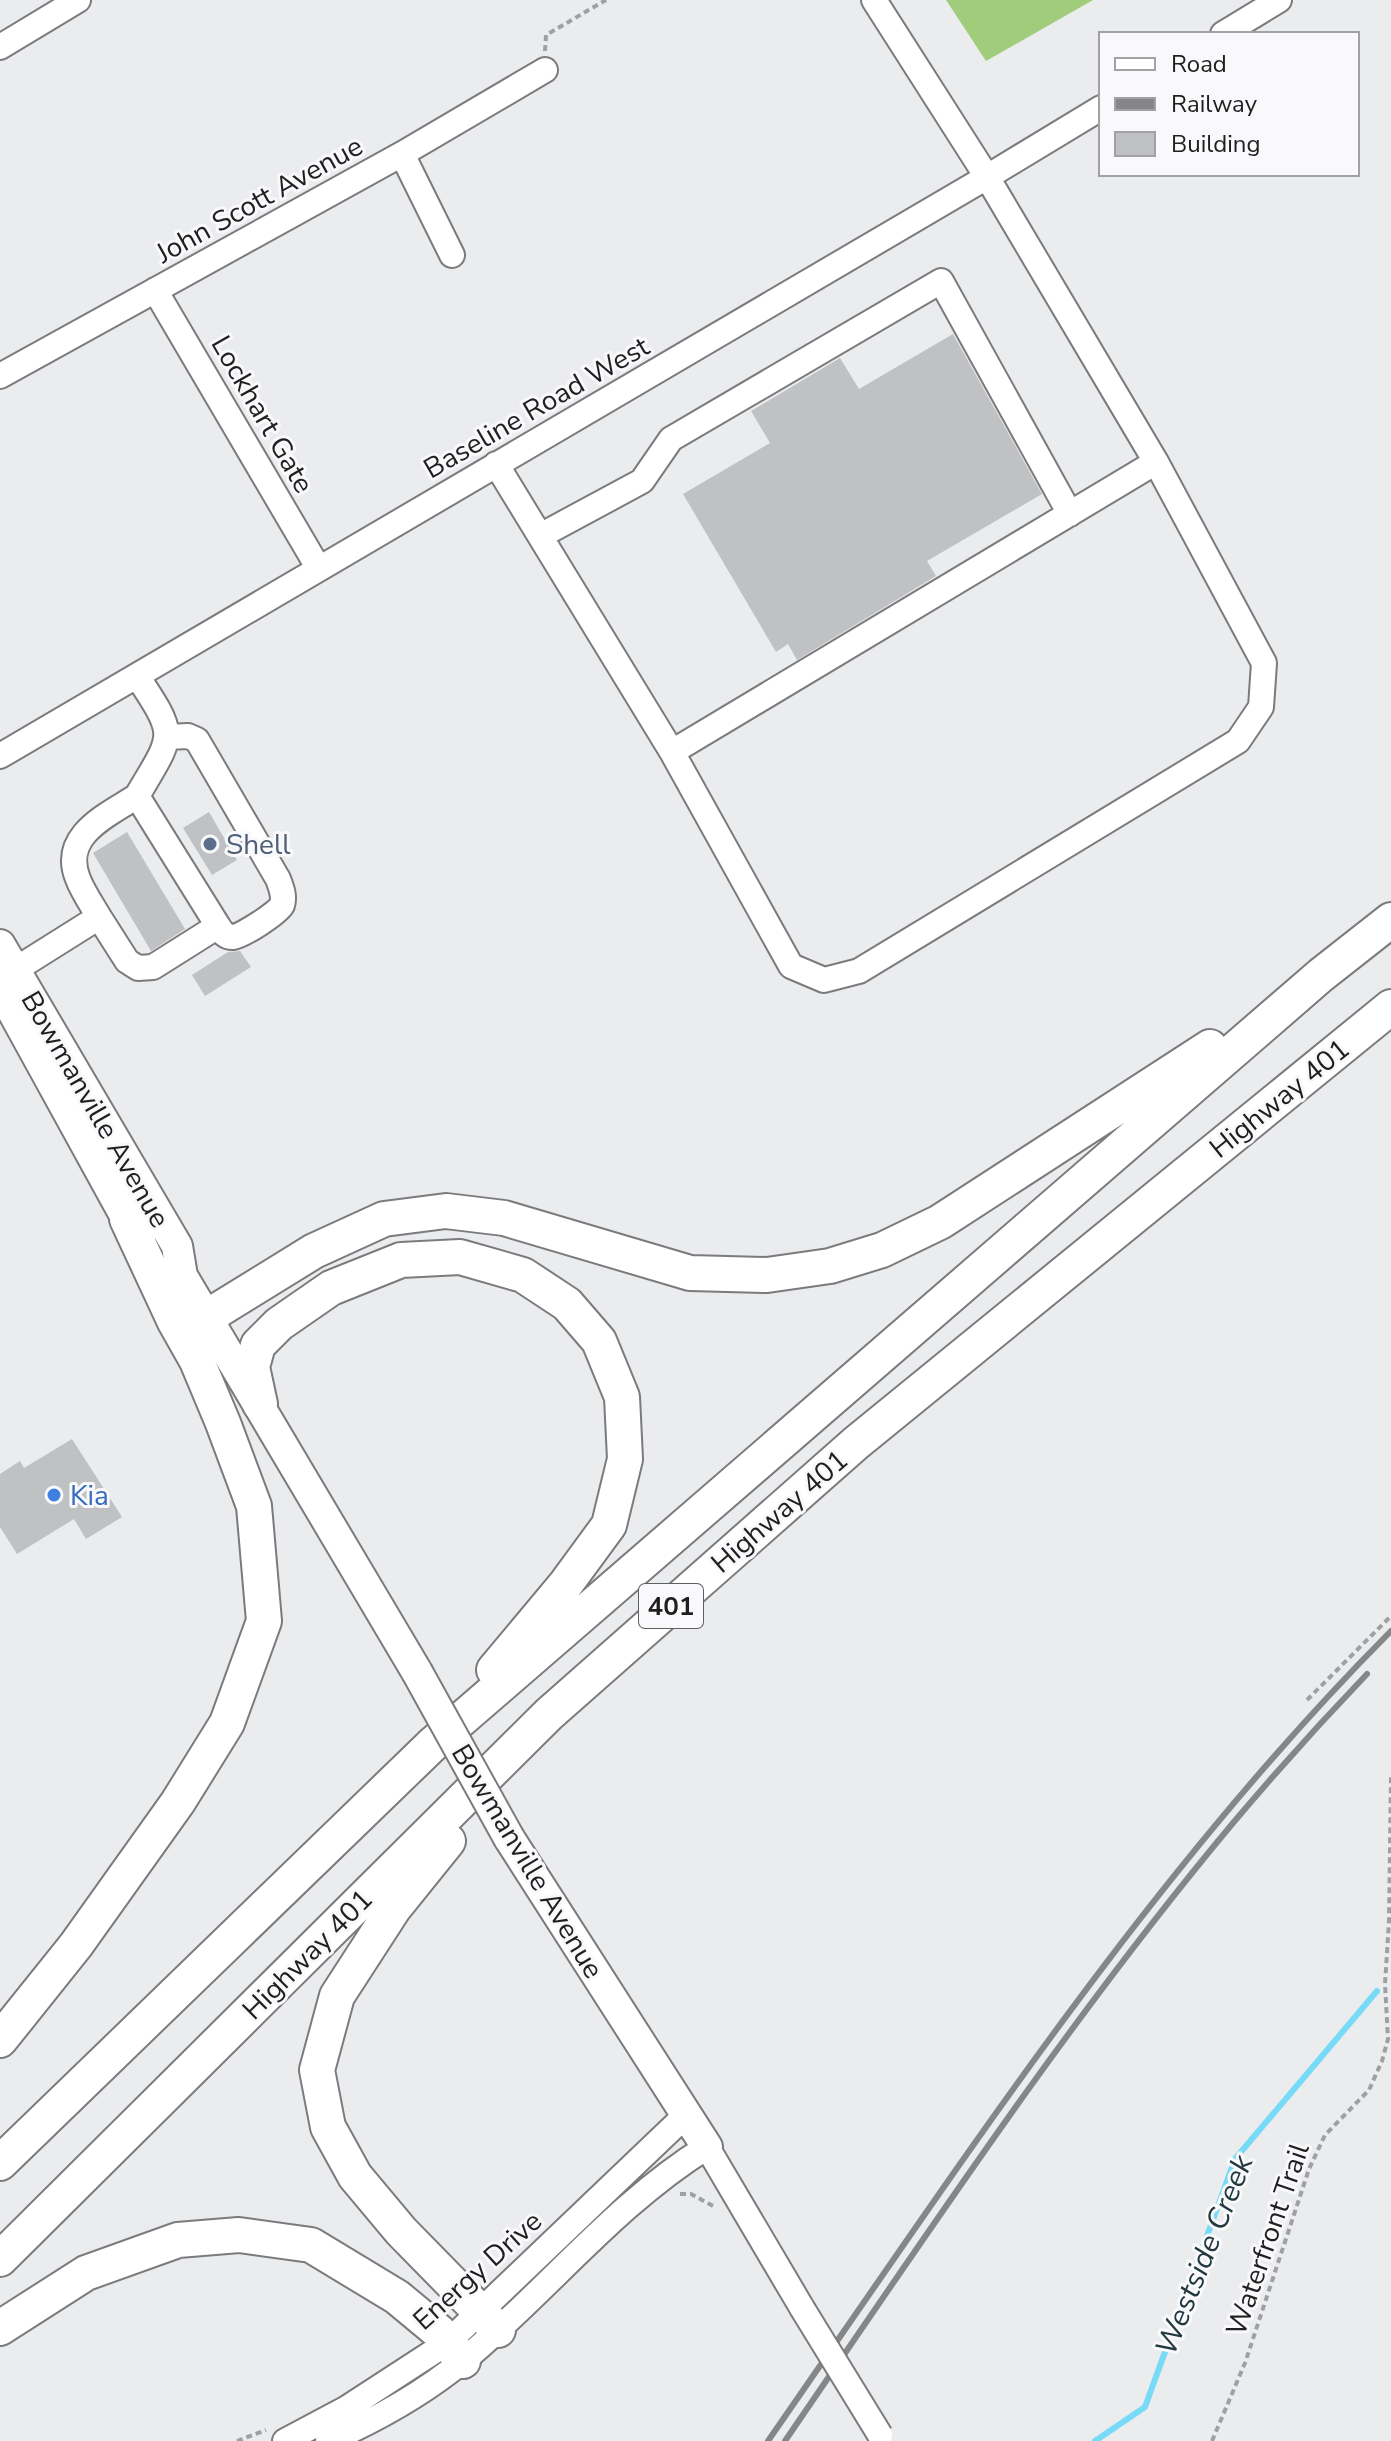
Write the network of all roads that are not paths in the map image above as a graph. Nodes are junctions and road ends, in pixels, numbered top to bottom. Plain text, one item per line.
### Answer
1 (78, 0) edge
2 (874, 0) edge
3 (1279, 0) edge
4 (1226, 32) edge
5 (0, 47) edge
6 (545, 70) road end
7 (1099, 109) edge
8 (402, 154) junction
9 (987, 177) junction
10 (452, 255) dead end
11 (155, 290) junction
12 (0, 376) edge
13 (1156, 462) junction
14 (496, 464) junction
15 (1070, 514) junction
16 (540, 536) junction
17 (319, 569) junction
18 (137, 676) junction
19 (168, 737) junction
20 (672, 752) junction
21 (0, 756) edge
22 (137, 796) junction
23 (99, 917) junction
24 (1391, 920) edge
25 (218, 926) junction
26 (4, 971) edge
27 (1321, 975) junction
28 (1391, 1007) edge
29 (127, 1219) junction
30 (182, 1276) junction
31 (207, 1317) junction
32 (260, 1404) junction
33 (549, 1714) junction
34 (434, 1743) junction
35 (0, 2040) edge
36 (687, 2114) junction
37 (707, 2147) junction
38 (0, 2163) edge
39 (0, 2259) edge
40 (490, 2321) junction
41 (0, 2328) edge
42 (455, 2352) junction
43 (882, 2438) edge
44 (285, 2441) edge
45 (328, 2441) edge

1 - 5 street
2 - 9 street
3 - 4 street
6 - 8 street, John Scott Avenue
7 - 9 street, Baseline Road West
8 - 10 street
8 - 11 street, John Scott Avenue
9 - 13 street
9 - 14 street, Baseline Road West
11 - 12 street, John Scott Avenue
11 - 17 street, Lockhart Gate
13 - 15 street
13 - 20 street
14 - 16 street
14 - 17 street, Baseline Road West
15 - 16 street
15 - 20 street
16 - 20 street
17 - 18 street, Baseline Road West
18 - 19 street
18 - 21 street, Baseline Road West
19 - 22 street
19 - 25 street
22 - 23 street
22 - 25 street
23 - 25 street
23 - 26 street
24 - 27 highway, Highway 401 / 401
26 - 29 main road, Bowmanville Avenue
26 - 30 main road, Bowmanville Avenue
27 - 31 highway
27 - 34 highway, Highway 401 / 401
28 - 33 highway, Highway 401 / 401
29 - 30 main road, Bowmanville Avenue
29 - 35 highway
30 - 31 main road, Bowmanville Avenue
31 - 32 main road, Bowmanville Avenue
32 - 34 highway
32 - 36 main road, Bowmanville Avenue, bridge
33 - 39 highway, Highway 401 / 401
33 - 40 highway
34 - 38 highway, Highway 401 / 401
36 - 37 main road, Bowmanville Avenue
36 - 40 street, Energy Drive
37 - 40 street, Energy Drive
37 - 43 street, Bowmanville Avenue, bridge
40 - 42 street, Energy Drive
41 - 42 highway
42 - 44 street, Energy Drive
42 - 45 street, Energy Drive

